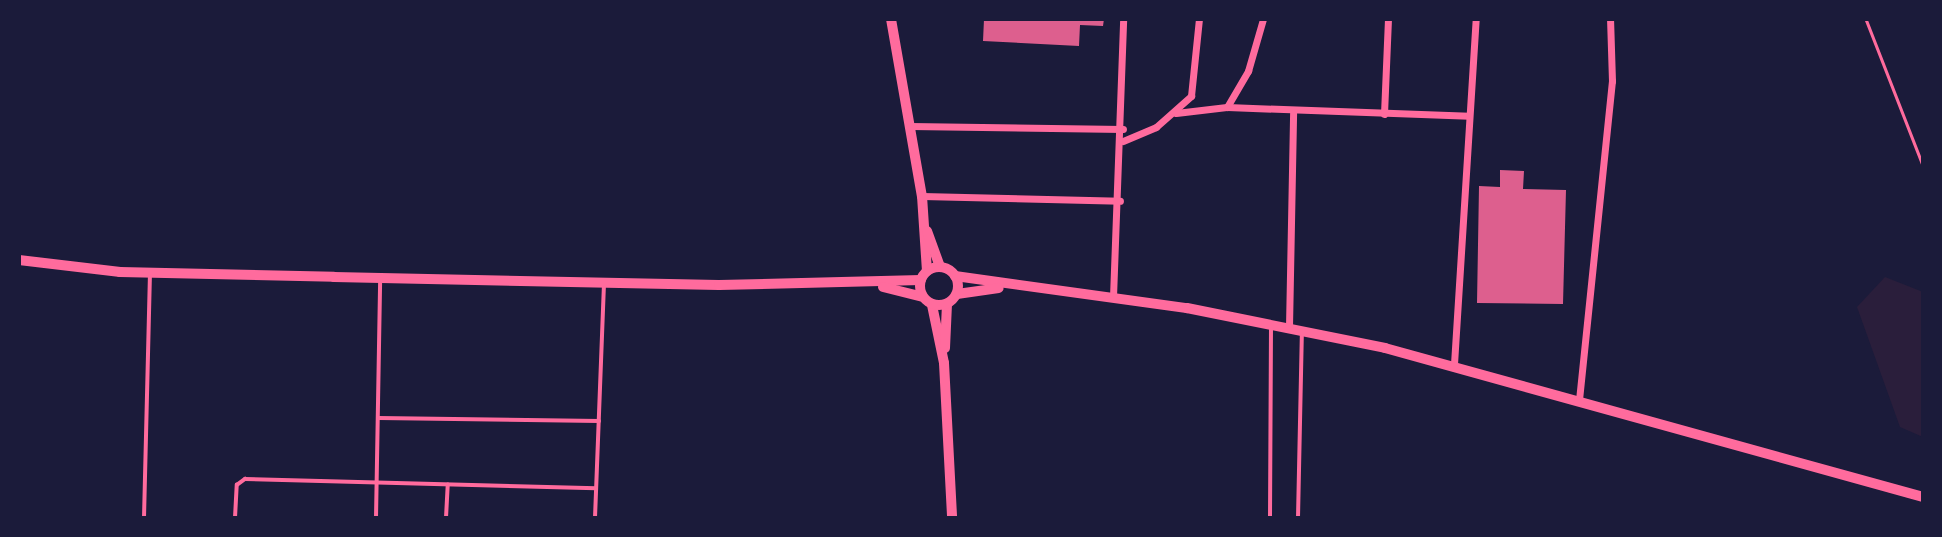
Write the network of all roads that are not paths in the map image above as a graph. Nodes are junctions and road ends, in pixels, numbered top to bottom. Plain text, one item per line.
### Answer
1 (891, 19) edge
2 (1123, 19) edge
3 (1199, 19) edge
4 (1263, 19) edge
5 (1388, 19) edge
6 (1476, 19) edge
7 (1610, 19) edge
8 (1227, 107) junction
9 (1176, 113) junction
10 (1293, 113) junction
11 (1384, 114) junction
12 (1469, 116) junction
13 (910, 126) junction
14 (1122, 129) junction
15 (1122, 141) junction
16 (922, 195) junction
17 (1120, 201) junction
18 (925, 226) junction
19 (19, 260) edge
20 (940, 267) junction
21 (150, 273) junction
22 (924, 275) junction
23 (955, 276) junction
24 (380, 278) junction
25 (604, 282) junction
26 (874, 285) junction
27 (1004, 287) junction
28 (957, 294) junction
29 (1113, 298) junction
30 (928, 301) junction
31 (947, 304) junction
32 (1271, 324) junction
33 (1289, 327) junction
34 (1302, 330) junction
35 (944, 363) junction
36 (1454, 364) junction
37 (1579, 400) junction
38 (379, 418) junction
39 (599, 421) junction
40 (378, 483) junction
41 (448, 484) junction
42 (596, 488) junction
43 (1923, 497) edge
44 (144, 518) edge
45 (235, 518) edge
46 (376, 518) edge
47 (446, 518) edge
48 (595, 518) edge
49 (952, 518) edge
50 (1270, 518) edge
51 (1298, 518) edge

1 - 13 main road
2 - 14 street
3 - 9 street
4 - 8 street
5 - 11 street
6 - 12 street
7 - 37 street
8 - 9 street
8 - 10 street
9 - 15 street
10 - 11 street
10 - 33 street
11 - 12 street
12 - 36 street
13 - 14 street
13 - 16 main road
14 - 15 street
15 - 17 street
16 - 17 street
16 - 18 main road
17 - 29 street
18 - 20 main road
18 - 22 main road
19 - 21 main road
20 - 22 main road
20 - 23 main road
21 - 24 main road
21 - 44 lane
22 - 26 main road
22 - 30 main road
23 - 27 main road
23 - 28 main road
24 - 25 main road
24 - 38 lane
25 - 26 main road
25 - 39 lane
26 - 30 main road
27 - 28 main road
27 - 29 main road
28 - 31 main road
29 - 32 main road
30 - 31 main road
30 - 35 main road
31 - 35 main road
32 - 33 main road
32 - 50 lane
33 - 34 main road
34 - 36 main road
34 - 51 lane
35 - 49 main road
36 - 37 main road
37 - 43 main road
38 - 39 lane
38 - 40 lane
39 - 42 lane
40 - 41 lane
40 - 45 lane
40 - 46 lane
41 - 42 lane
41 - 47 lane
42 - 48 lane

